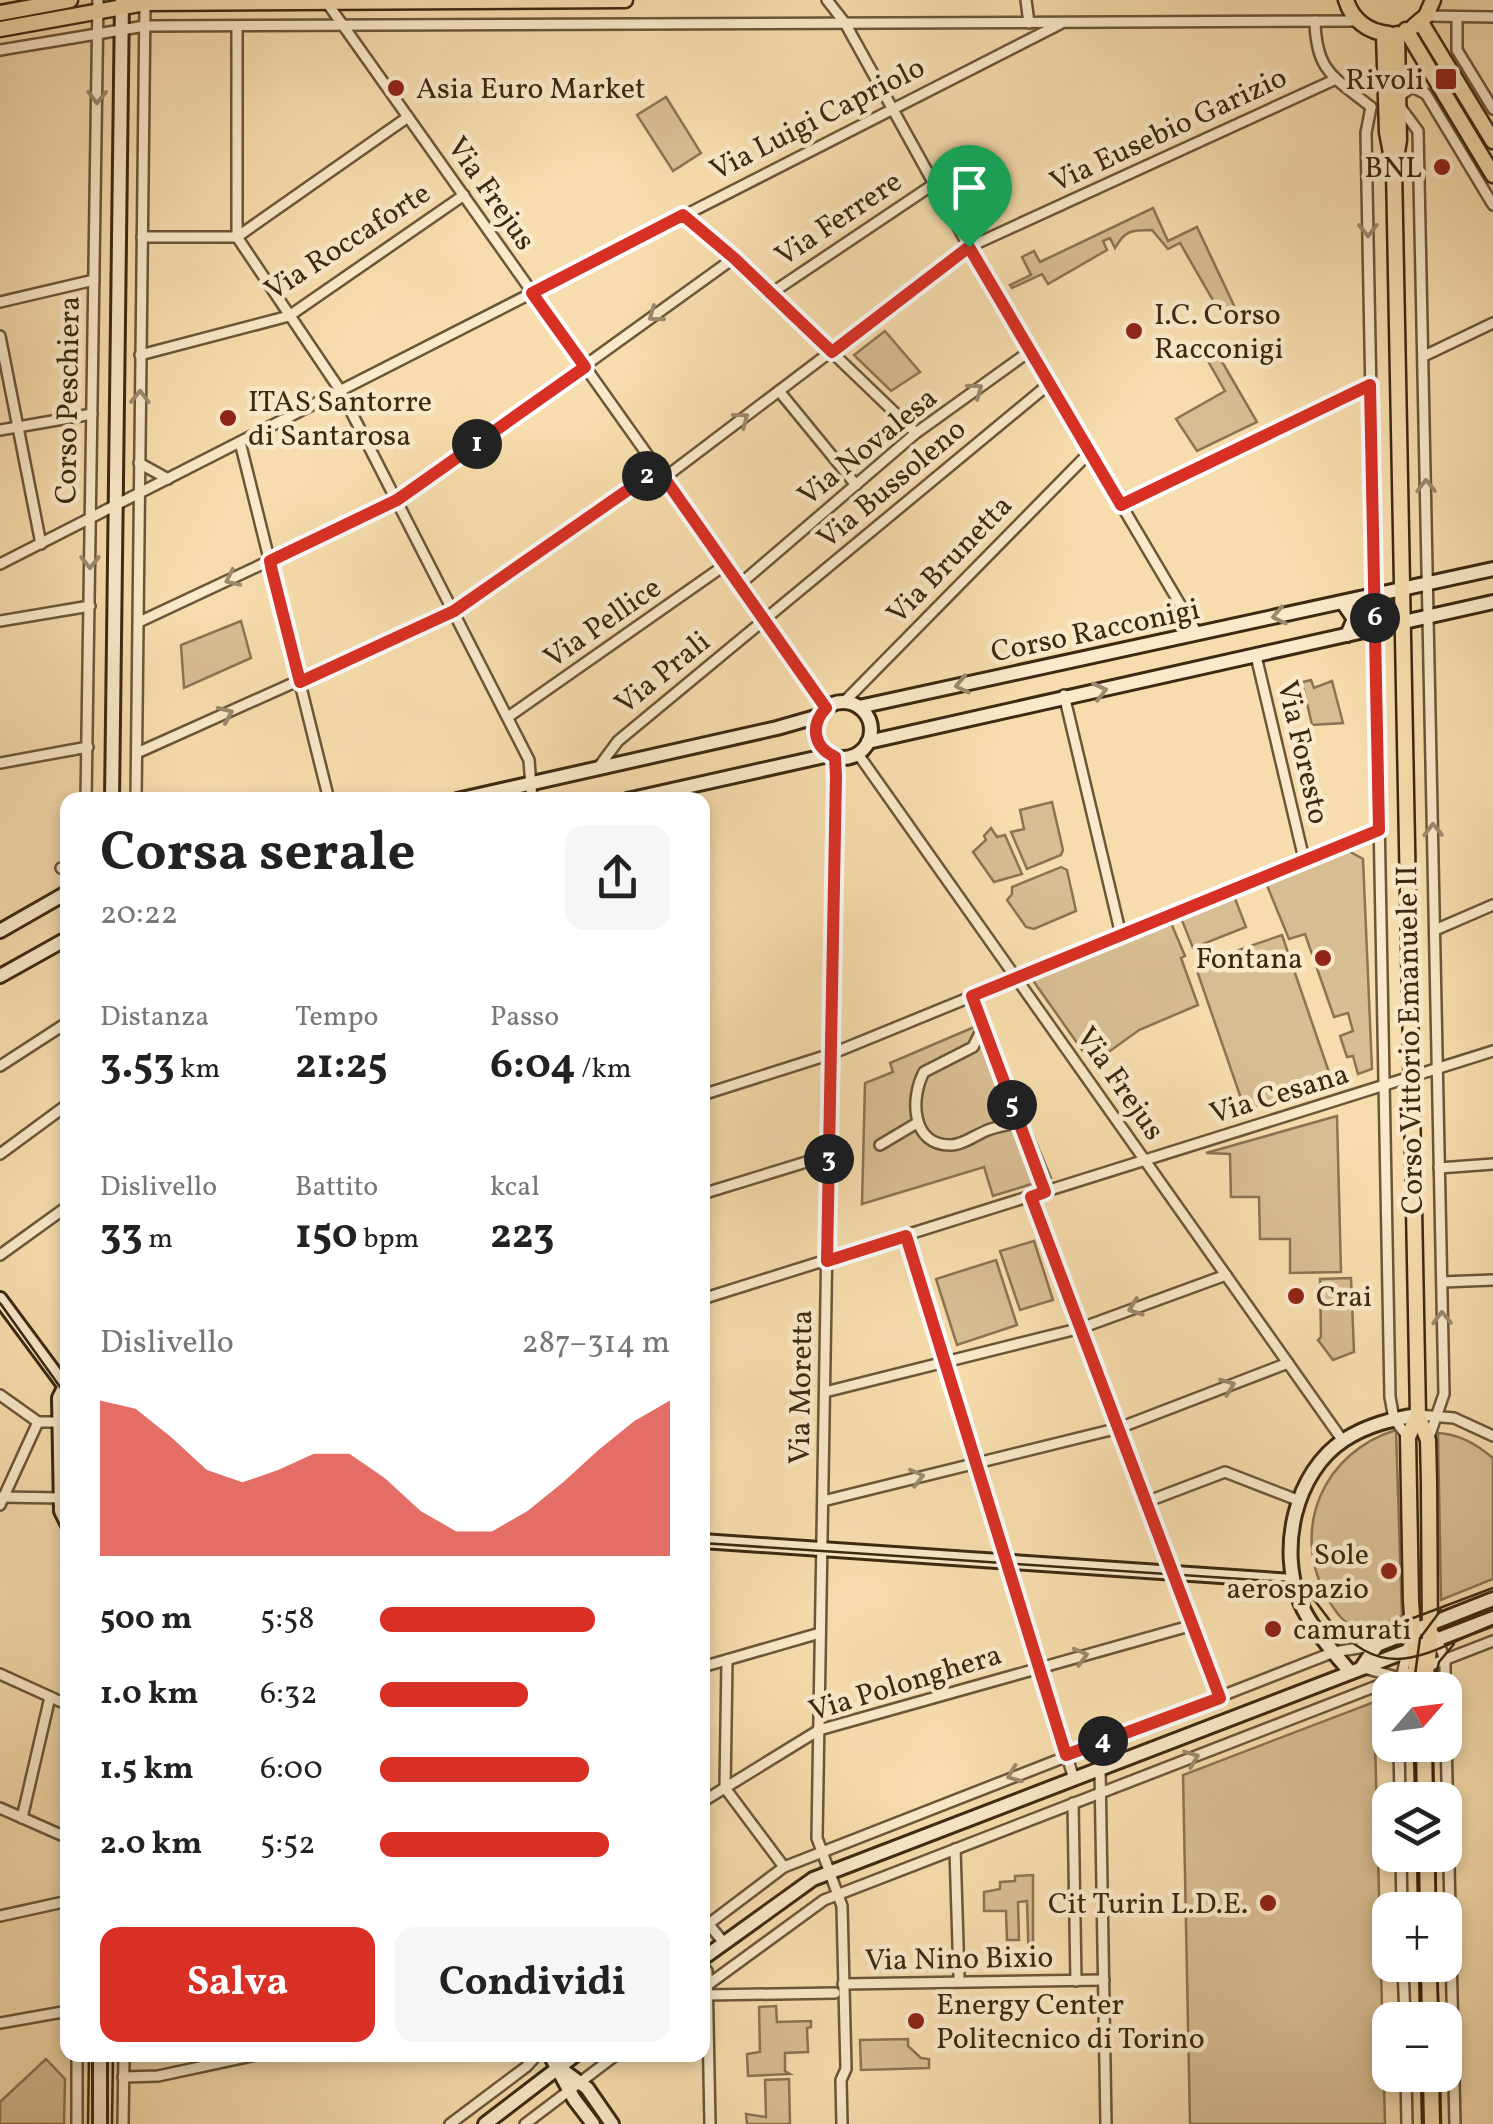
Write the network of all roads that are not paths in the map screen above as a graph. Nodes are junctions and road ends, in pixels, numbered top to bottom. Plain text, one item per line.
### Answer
1 (70, 0) edge
2 (625, 0) edge
3 (827, 0) edge
4 (1026, 0) edge
5 (1346, 0) edge
6 (1434, 0) edge
7 (145, 2) edge
8 (326, 2) edge
9 (122, 3) edge
10 (98, 5) edge
11 (0, 13) edge
12 (1457, 17) junction
13 (1493, 17) edge
14 (1423, 18) junction
15 (1315, 20) junction
16 (1358, 21) junction
17 (845, 23) junction
18 (1029, 23) junction
19 (1062, 23) junction
20 (145, 26) junction
21 (238, 27) junction
22 (344, 27) junction
23 (0, 29) edge
24 (122, 29) junction
25 (98, 32) junction
26 (1396, 33) junction
27 (1007, 49) junction
28 (0, 50) edge
29 (1458, 50) junction
30 (1334, 80) junction
31 (1456, 80) junction
32 (1468, 99) junction
33 (1388, 102) junction
34 (891, 108) junction
35 (1492, 108) edge
36 (1455, 113) junction
37 (408, 117) junction
38 (1455, 141) junction
39 (1493, 141) edge
40 (1493, 175) edge
41 (934, 184) junction
42 (464, 195) junction
43 (1493, 205) edge
44 (683, 215) junction
45 (237, 237) junction
46 (142, 238) junction
47 (969, 247) junction
48 (734, 258) junction
49 (94, 280) junction
50 (532, 293) junction
51 (770, 294) junction
52 (0, 302) edge
53 (289, 316) junction
54 (1493, 323) edge
55 (0, 336) edge
56 (1030, 351) junction
57 (832, 352) junction
58 (140, 355) junction
59 (1424, 356) junction
60 (585, 367) junction
61 (1050, 384) junction
62 (1370, 385) junction
63 (340, 390) junction
64 (779, 391) junction
65 (92, 414) junction
66 (18, 427) junction
67 (0, 430) edge
68 (916, 434) junction
69 (240, 442) junction
70 (1090, 452) junction
71 (139, 463) junction
72 (661, 474) junction
73 (168, 479) junction
74 (856, 485) junction
75 (138, 494) junction
76 (397, 500) junction
77 (1121, 505) junction
78 (116, 506) junction
79 (89, 520) junction
80 (41, 544) junction
81 (270, 561) junction
82 (0, 564) edge
83 (725, 565) junction
84 (1493, 570) edge
85 (1428, 584) junction
86 (739, 585) junction
87 (1404, 589) junction
88 (1374, 596) junction
89 (1343, 602) junction
90 (1493, 602) edge
91 (90, 606) junction
92 (454, 611) junction
93 (1429, 617) junction
94 (0, 621) edge
95 (765, 621) junction
96 (140, 622) junction
97 (1404, 622) junction
98 (1375, 629) junction
99 (1198, 633) junction
100 (1346, 635) junction
101 (1256, 656) junction
102 (300, 682) junction
103 (1064, 697) junction
104 (844, 702) junction
105 (859, 707) junction
106 (823, 712) junction
107 (508, 717) junction
108 (868, 742) junction
109 (88, 747) junction
110 (137, 753) junction
111 (858, 754) junction
112 (832, 756) junction
113 (0, 763) edge
114 (598, 768) junction
115 (529, 784) junction
116 (86, 792) edge
117 (112, 792) edge
118 (136, 792) edge
119 (328, 792) edge
120 (493, 792) edge
121 (530, 792) edge
122 (664, 792) edge
123 (1379, 830) junction
124 (1304, 859) junction
125 (60, 897) edge
126 (1493, 904) edge
127 (1435, 930) junction
128 (0, 931) edge
129 (1121, 935) junction
130 (60, 942) edge
131 (0, 976) edge
132 (1016, 977) junction
133 (972, 996) junction
134 (983, 1026) junction
135 (60, 1027) edge
136 (1493, 1051) edge
137 (830, 1054) junction
138 (0, 1066) edge
139 (1438, 1068) junction
140 (1412, 1077) junction
141 (1384, 1086) junction
142 (710, 1092) edge
143 (60, 1110) edge
144 (917, 1122) junction
145 (1019, 1122) junction
146 (880, 1145) dead end
147 (0, 1154) edge
148 (829, 1155) junction
149 (1146, 1161) junction
150 (1493, 1164) edge
151 (1440, 1168) junction
152 (710, 1192) edge
153 (1045, 1192) junction
154 (1031, 1197) junction
155 (60, 1212) edge
156 (906, 1236) junction
157 (0, 1256) edge
158 (827, 1261) junction
159 (1226, 1275) junction
160 (1493, 1280) edge
161 (1442, 1282) junction
162 (710, 1297) edge
163 (0, 1299) edge
164 (1081, 1328) junction
165 (945, 1360) junction
166 (1288, 1363) junction
167 (60, 1376) edge
168 (824, 1392) junction
169 (0, 1395) edge
170 (1438, 1414) junction
171 (1418, 1415) junction
172 (1394, 1419) junction
173 (38, 1422) junction
174 (60, 1422) edge
175 (1119, 1428) junction
176 (1493, 1436) edge
177 (1408, 1437) junction
178 (1343, 1440) junction
179 (1428, 1440) junction
180 (975, 1462) junction
181 (60, 1498) edge
182 (1, 1500) edge
183 (823, 1501) junction
184 (1300, 1501) junction
185 (1146, 1502) junction
186 (710, 1543) edge
187 (822, 1550) junction
188 (1006, 1562) junction
189 (1174, 1572) junction
190 (1293, 1580) junction
191 (1493, 1599) edge
192 (1493, 1618) edge
193 (1430, 1624) junction
194 (1193, 1625) junction
195 (1414, 1630) junction
196 (820, 1633) junction
197 (1493, 1641) edge
198 (1377, 1645) junction
199 (1422, 1645) junction
200 (1334, 1652) junction
201 (1446, 1659) junction
202 (727, 1660) junction
203 (710, 1664) edge
204 (1039, 1668) junction
205 (1422, 1669) junction
206 (1356, 1670) junction
207 (1404, 1672) edge
208 (1415, 1672) edge
209 (1446, 1672) edge
210 (1372, 1673) edge
211 (0, 1674) edge
212 (1372, 1689) edge
213 (50, 1697) junction
214 (1220, 1698) junction
215 (60, 1702) edge
216 (819, 1730) junction
217 (1066, 1755) junction
218 (1447, 1762) edge
219 (1100, 1769) junction
220 (1074, 1779) junction
221 (725, 1788) junction
222 (1101, 1793) junction
223 (710, 1797) edge
224 (1073, 1803) junction
225 (0, 1808) edge
226 (22, 1818) junction
227 (60, 1835) edge
228 (954, 1849) junction
229 (821, 1851) junction
230 (784, 1866) junction
231 (830, 1872) junction
232 (839, 1894) junction
233 (60, 1902) edge
234 (0, 1916) edge
235 (710, 1919) edge
236 (710, 1928) edge
237 (724, 1943) junction
238 (710, 1955) edge
239 (959, 1977) dead end
240 (1104, 1980) junction
241 (1076, 1982) junction
242 (710, 1987) edge
243 (839, 1989) junction
244 (710, 1990) edge
245 (60, 2012) edge
246 (0, 2024) edge
247 (78, 2062) edge
248 (100, 2062) edge
249 (124, 2062) edge
250 (223, 2062) edge
251 (530, 2062) edge
252 (549, 2062) edge
253 (566, 2062) edge
254 (607, 2062) edge
255 (708, 2062) edge
256 (558, 2068) junction
257 (123, 2077) junction
258 (575, 2086) junction
259 (1406, 2092) edge
260 (1431, 2092) edge
261 (77, 2124) edge
262 (100, 2124) edge
263 (123, 2124) edge
264 (450, 2124) edge
265 (485, 2124) edge
266 (525, 2124) edge
267 (593, 2124) edge
268 (612, 2124) edge
269 (710, 2124) edge
270 (842, 2124) edge
271 (1106, 2124) edge
272 (1407, 2124) edge
273 (1432, 2124) edge
274 (1455, 2124) edge

1 - 11 main road
2 - 8 main road
3 - 17 street
4 - 18 street
5 - 16 main road
6 - 14 main road
7 - 8 main road
7 - 9 main road
7 - 20 street
8 - 22 street, Via Frejus
9 - 10 main road
9 - 24 street, Corso Peschiera
10 - 23 main road
10 - 25 street, Corso Peschiera
12 - 13 street
12 - 14 street
12 - 29 street
14 - 26 main road
14 - 31 main road
15 - 16 street
15 - 19 street
15 - 30 street
16 - 26 main road
17 - 18 street
17 - 22 street
17 - 34 street
18 - 19 street
18 - 27 street, Via Luigi Capriolo
19 - 27 street, Via Luigi Capriolo
20 - 21 street
20 - 24 street
20 - 46 street
21 - 22 street
21 - 45 street
22 - 37 street, Via Frejus
24 - 25 street
24 - 78 street, Corso Peschiera
25 - 28 street
25 -> 49 street, Corso Peschiera
26 - 33 main road, Corso Vittorio Emanuele II
26 - 36 main road
27 - 34 street, Via Luigi Capriolo
29 - 31 street
29 - 35 street
30 - 33 street
30 - 47 street, Via Eusebio Garizio
31 - 32 main road
32 - 35 street
32 - 39 main road
33 - 38 street
33 - 59 street, Corso Vittorio Emanuele II
33 -> 62 street, Corso Vittorio Emanuele II
33 - 87 main road, Corso Vittorio Emanuele II
34 - 41 street
34 - 44 street, Via Luigi Capriolo
36 - 38 street
36 - 40 main road
37 - 42 street, Via Frejus
37 - 45 street
38 - 43 street
41 - 47 street
41 - 51 street, Via Ferrere
42 - 50 street, Via Frejus
42 - 53 street, Via Roccaforte
44 - 48 street
44 - 50 street, Via Luigi Capriolo
45 - 46 street
45 - 53 street
46 - 58 street
47 - 56 street
47 - 57 street, Via Eusebio Garizio
48 - 51 street
48 -> 60 street
49 - 52 street
49 - 65 street, Corso Peschiera
50 - 60 street, Via Frejus
50 - 63 street, Via Luigi Capriolo
51 - 57 street
53 - 58 street, Via Roccaforte
53 - 63 street
54 - 59 street
55 - 66 street
56 - 61 street
68 -> 56 street, Via Novalesa
57 - 64 street, Via Eusebio Garizio
57 - 68 street
71 -> 58 street
85 -> 59 street, Corso Vittorio Emanuele II
60 - 72 street, Via Frejus
60 - 76 street
61 - 70 street
61 - 95 street, Via Bussoleno
62 - 77 street
62 - 88 street, Corso Vittorio Emanuele II
63 - 69 street, Via Luigi Capriolo
63 - 76 street
72 -> 64 street, Via Eusebio Garizio
64 - 74 street
65 - 66 street
65 - 79 street, Corso Peschiera
66 - 67 street
66 - 80 street
68 - 74 street, Via Novalesa
69 - 73 street, Via Luigi Capriolo
69 - 81 street
70 - 77 street
70 - 104 street, Via Brunetta
71 - 73 street
71 - 75 street
72 - 83 street, Via Frejus
72 - 92 street, Via Eusebio Garizio
73 - 75 street, Via Luigi Capriolo
74 - 86 street, Via Novalesa
75 - 78 street, Via Luigi Capriolo
75 - 96 street
76 - 81 street
76 - 92 street
77 - 99 street
78 - 79 street, Via Luigi Capriolo
78 - 117 street, Corso Peschiera
79 - 80 street, Via Luigi Capriolo
79 -> 91 street, Corso Peschiera
80 - 82 street, Via Luigi Capriolo
81 -> 96 street
81 - 102 street
83 - 86 street, Via Frejus
83 - 107 street, Via Pellice
84 - 85 street, Corso Racconigi
85 - 87 street, Corso Racconigi
85 - 93 street, Corso Vittorio Emanuele II
86 - 95 street, Via Frejus
87 - 88 street, Corso Racconigi
87 - 97 main road, Corso Vittorio Emanuele II
88 - 89 street, Corso Racconigi
88 - 98 street, Corso Vittorio Emanuele II
89 -> 99 street, Corso Racconigi
89 - 100 street
90 - 93 street, Corso Racconigi
91 - 94 street
91 - 109 street, Corso Peschiera
92 - 102 street, Via Eusebio Garizio
92 - 107 street
93 - 97 street, Corso Racconigi
127 -> 93 street, Corso Vittorio Emanuele II
95 - 106 street, Via Frejus
95 - 114 street, Via Prali
96 - 110 street
97 - 98 street, Corso Racconigi
97 - 140 main road, Corso Vittorio Emanuele II
98 - 100 street, Corso Racconigi
98 - 123 street, Corso Vittorio Emanuele II
99 -> 105 street, Corso Racconigi
100 - 101 street, Corso Racconigi
103 -> 101 street, Corso Racconigi
101 - 124 street, Via Foresto
110 -> 102 street, Via Eusebio Garizio
102 - 119 street
103 - 108 street, Corso Racconigi
103 - 129 street
104 - 105 street
104 - 106 street
105 - 108 street
106 - 112 street
106 - 114 street
107 - 115 street
108 - 111 street
109 - 113 street
109 - 116 street, Corso Peschiera
110 - 118 street
111 - 112 street
111 - 132 street, Via Frejus
112 - 122 street
112 - 137 street, Via Moretta
114 - 115 street
115 - 120 street
115 - 121 street
123 - 124 street
123 - 141 street, Corso Vittorio Emanuele II
124 - 129 street
125 - 128 street
126 - 127 street
127 - 139 street, Corso Vittorio Emanuele II
129 - 132 street
130 - 131 street
132 - 133 street
132 - 149 street, Via Frejus
133 - 134 street
133 - 137 street
134 - 144 street
134 - 145 street
135 - 138 street
136 - 139 street, Via Cesana
137 - 142 street
137 - 148 street, Via Moretta
139 - 140 street, Via Cesana
139 - 151 street, Corso Vittorio Emanuele II
140 - 141 street, Via Cesana
140 - 171 main road, Corso Vittorio Emanuele II
141 - 149 street, Via Cesana
141 - 172 street, Corso Vittorio Emanuele II
143 - 147 street
144 - 145 street
144 - 146 street
145 - 153 street
148 - 152 street
148 - 158 street, Via Moretta
149 - 153 street, Via Cesana
149 - 159 street, Via Frejus
150 - 151 street
151 - 161 street, Corso Vittorio Emanuele II
153 - 154 street, Via Cesana
154 - 156 street, Via Cesana
154 - 164 street
155 - 157 street
156 - 158 street, Via Cesana
156 - 165 street
158 - 162 street, Via Cesana
158 - 168 street, Via Moretta
159 -> 164 street
159 - 166 street, Via Frejus
160 - 161 street
170 -> 161 street, Corso Vittorio Emanuele II
163 - 167 street
164 - 165 street
164 - 175 street
165 - 168 street
165 - 180 street
175 -> 166 street
166 - 178 street, Via Frejus
168 - 183 street, Via Moretta
169 - 173 street
170 - 171 street
170 - 176 street
170 - 179 street, Corso Vittorio Emanuele II
171 - 172 street
171 - 177 main road, Corso Vittorio Emanuele II
171 - 179 main road, Corso Vittorio Emanuele II
172 - 177 street
172 - 178 street
173 - 174 street
173 - 182 street
175 - 180 street
175 - 185 street
177 - 195 main road, Corso Vittorio Emanuele II
178 - 184 street
179 - 193 main road, Corso Vittorio Emanuele II
183 -> 180 street
180 - 188 street
181 - 182 street
183 - 187 street, Via Moretta
184 - 185 street
184 - 190 street
185 - 189 street
186 - 187 street
187 - 188 street
187 - 196 street, Via Moretta
188 - 189 street
188 - 204 street
189 - 190 street
189 - 194 street
190 - 200 street
191 - 193 street
192 - 199 street
193 - 195 street
193 - 199 main road, Corso Vittorio Emanuele II
204 -> 194 street, Via Polonghera
194 - 214 street
195 - 198 street
195 - 199 main road, Corso Vittorio Emanuele II
196 - 202 street
196 - 216 street, Via Moretta
197 - 201 street
198 - 200 street
198 - 206 street
199 - 201 street, Corso Vittorio Emanuele II
199 - 205 main road, Corso Vittorio Emanuele II
199 - 206 street
199 - 207 street, Corso Vittorio Emanuele II
200 - 206 street
200 - 214 street
201 - 205 street
201 - 209 street, Corso Vittorio Emanuele II
202 - 203 street
202 - 221 street
204 - 216 street, Via Polonghera
204 - 217 street
205 - 208 street
206 - 210 street
206 - 219 street
211 - 213 street
222 -> 212 street
213 - 215 street
213 - 226 street
214 - 217 street
216 - 221 street, Via Polonghera
216 - 229 street, Via Moretta
217 - 220 street
217 -> 229 street
218 - 274 street, Corso Vittorio Emanuele II
219 - 220 street
219 - 222 street
220 - 231 street
221 - 223 street, Via Polonghera
221 - 230 street
222 - 224 street
222 - 240 street
224 - 228 street
224 - 241 street, Via Nino Bixio
225 - 226 street
226 - 227 street
228 - 232 street
228 - 239 street
229 - 230 street
229 - 231 street, Via Moretta
230 - 235 street
231 - 232 street, Via Moretta
231 - 237 street
232 - 242 street
232 - 243 street, Via Moretta
233 - 234 street
236 - 237 street
237 - 238 street
240 - 241 street, Via Nino Bixio
240 - 271 street
241 - 243 street, Via Nino Bixio
243 - 244 street, Via Nino Bixio
243 - 270 street, Via Moretta
245 - 246 street
247 - 261 street
248 - 262 street
249 - 257 street
250 - 257 street
251 - 264 street
252 - 256 street
253 - 256 street
254 - 258 street
255 - 269 street
256 - 258 street
256 - 265 street
257 - 263 street
258 - 266 street
258 - 267 street
258 - 268 street
259 - 272 street
260 - 273 main road

